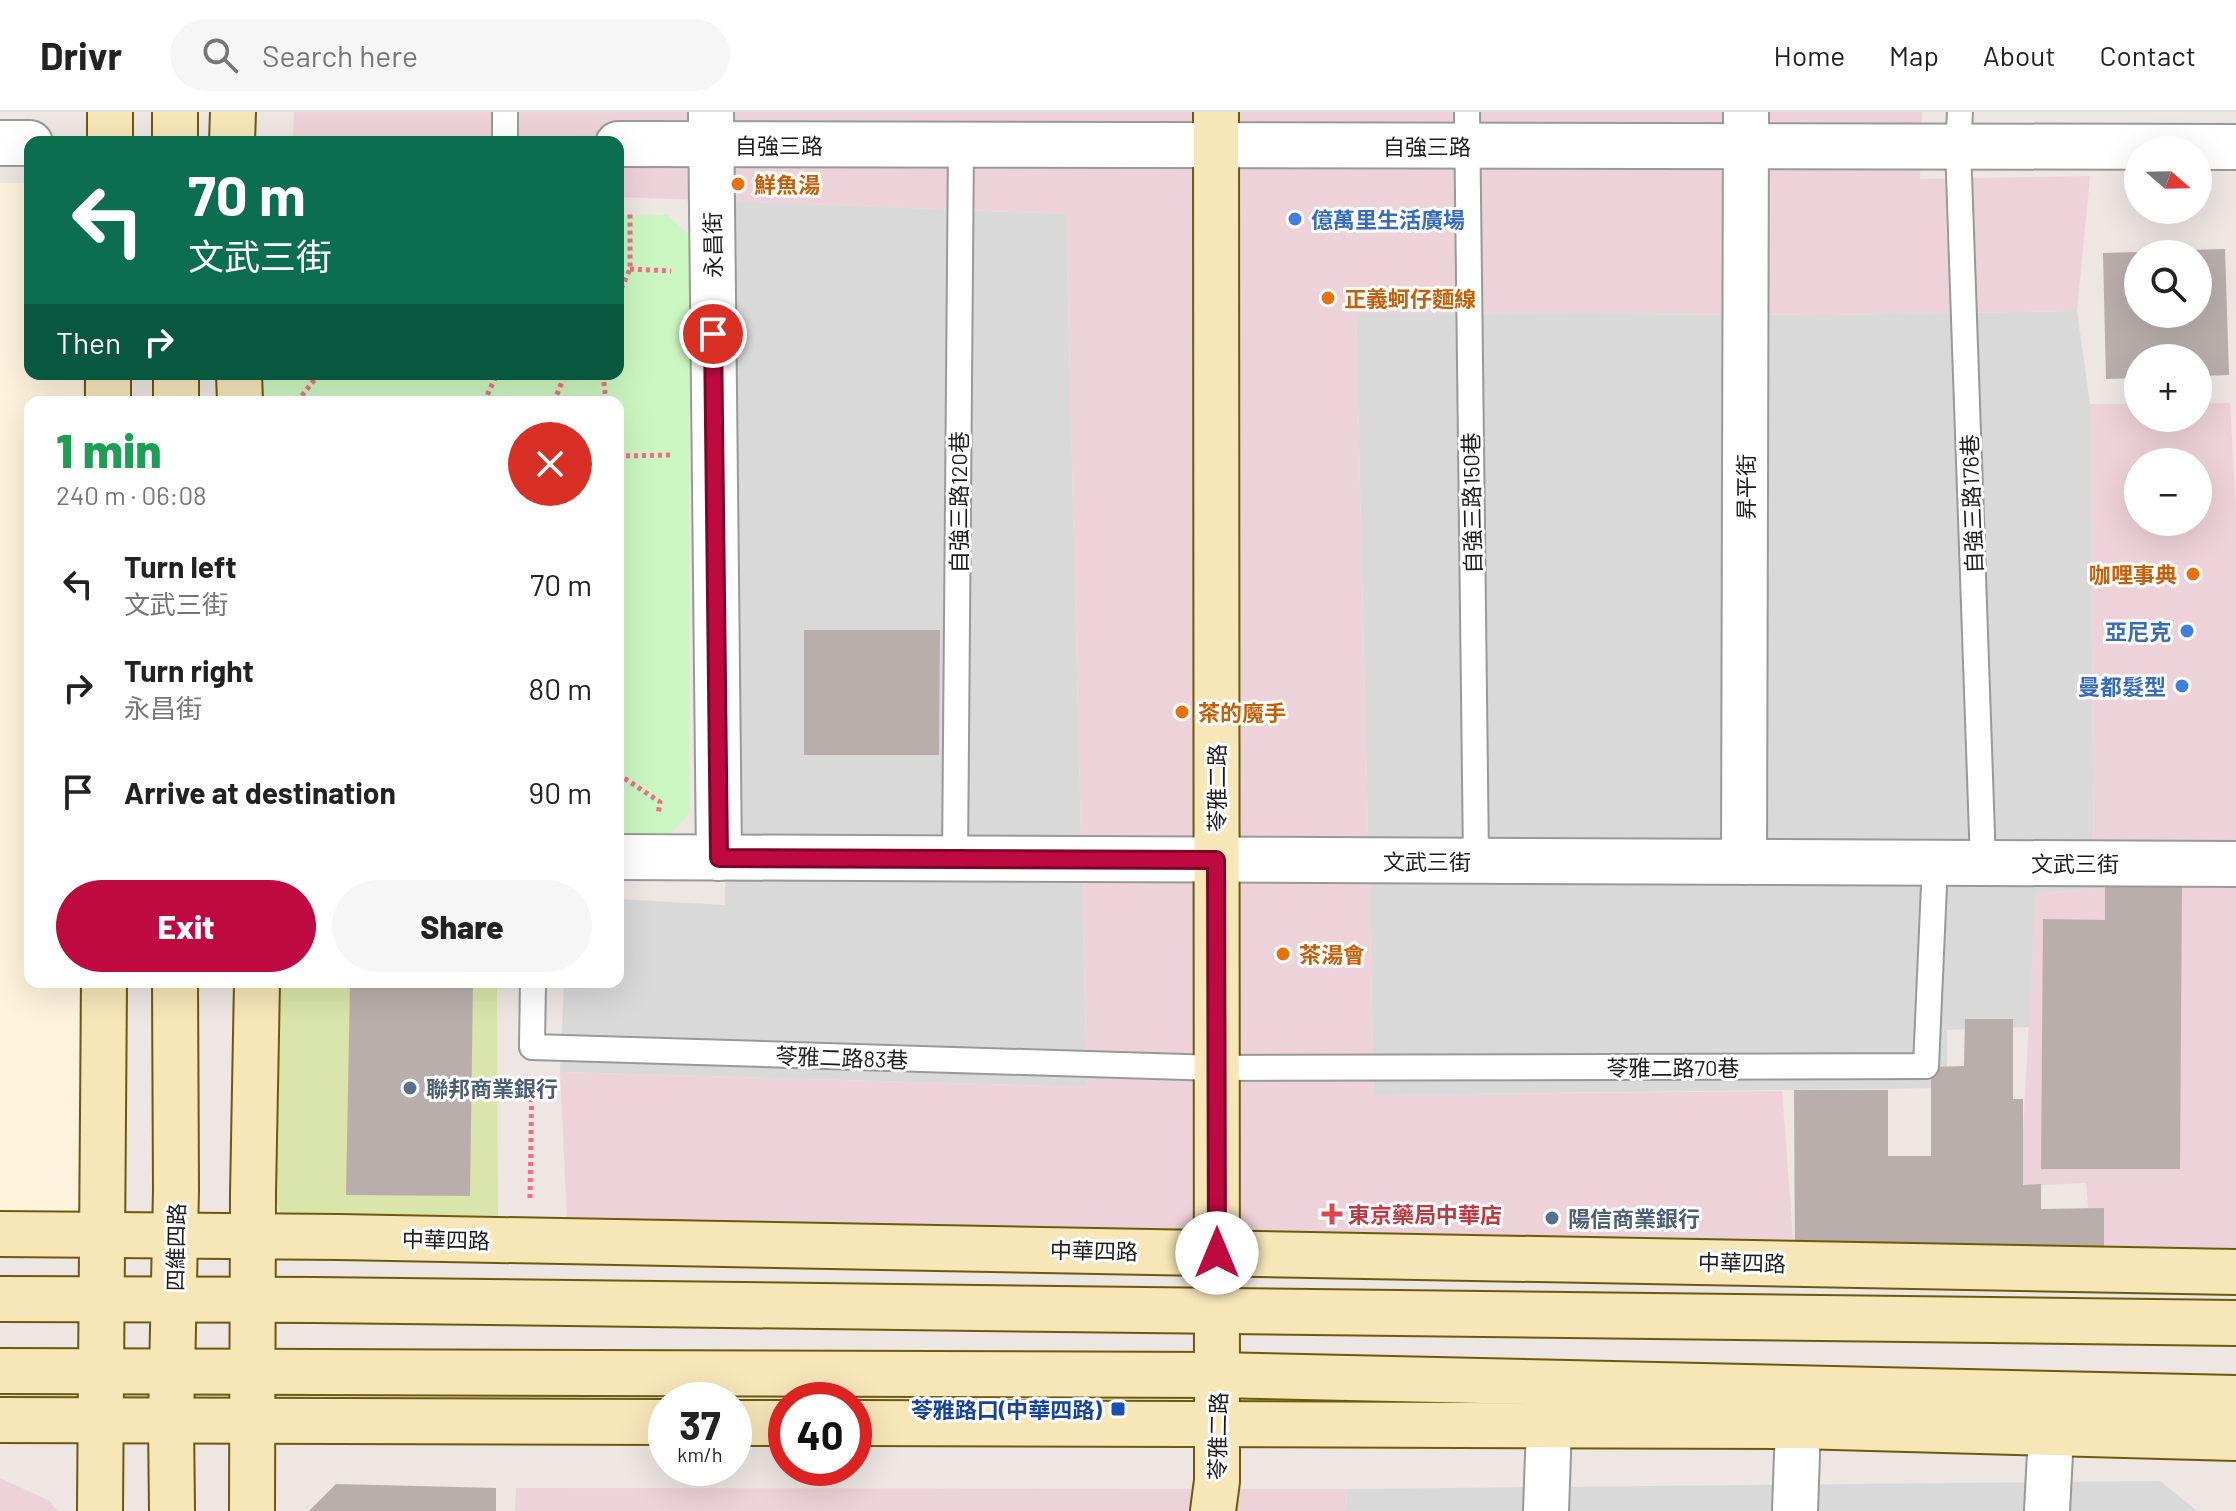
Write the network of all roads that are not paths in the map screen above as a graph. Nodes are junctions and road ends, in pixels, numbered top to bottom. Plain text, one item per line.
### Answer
1 (110, 112) edge
2 (175, 112) edge
3 (233, 112) edge
4 (505, 112) edge
5 (711, 128) edge
6 (1216, 129) edge
7 (1466, 129) edge
8 (1746, 129) edge
9 (1959, 129) edge
10 (110, 136) edge
11 (175, 136) edge
12 (232, 136) edge
13 (505, 136) edge
14 (0, 143) edge
15 (24, 143) edge
16 (624, 143) edge
17 (961, 145) junction
18 (2236, 147) edge
19 (624, 857) edge
20 (719, 858) junction
21 (955, 859) junction
22 (1216, 860) junction
23 (1476, 861) junction
24 (1744, 862) junction
25 (1935, 863) junction
26 (1983, 863) junction
27 (2236, 864) edge
28 (104, 988) edge
29 (175, 988) edge
30 (257, 988) edge
31 (533, 988) edge
32 (1217, 1068) junction
33 (0, 1234) edge
34 (102, 1235) junction
35 (175, 1235) junction
36 (254, 1237) junction
37 (1217, 1253) junction
38 (2236, 1272) edge
39 (0, 1299) edge
40 (102, 1299) junction
41 (174, 1300) junction
42 (253, 1301) junction
43 (1217, 1311) junction
44 (2236, 1323) edge
45 (0, 1371) edge
46 (101, 1371) junction
47 (172, 1372) junction
48 (253, 1373) junction
49 (1217, 1375) junction
50 (2236, 1398) edge
51 (0, 1420) edge
52 (101, 1421) junction
53 (171, 1421) junction
54 (253, 1422) junction
55 (648, 1422) edge
56 (872, 1423) edge
57 (1217, 1424) junction
58 (1549, 1426) junction
59 (1798, 1426) junction
60 (2051, 1434) junction
61 (2236, 1438) edge
62 (100, 1511) edge
63 (172, 1511) edge
64 (252, 1511) edge
65 (1213, 1511) edge
66 (1546, 1511) edge
67 (1795, 1511) edge
68 (2047, 1511) edge

1 - 10 street
2 - 11 street
3 - 12 street
4 - 13 lane
5 - 16 street, 自強三路
5 - 17 street, 自強三路
5 - 20 street, 永昌街
6 - 7 street, 自強三路
6 - 17 street, 自強三路
6 - 22 street, 苓雅二路
7 - 8 street, 自強三路
7 - 23 lane, 自強三路150巷
8 - 9 street, 自強三路
8 - 24 street, 昇平街
9 - 18 street, 自強三路
9 - 26 lane, 自強三路176巷
14 - 15 street
17 - 21 lane, 自強三路120巷
19 - 20 street, 文武三街
20 - 21 street, 文武三街
21 - 22 street, 文武三街
22 - 23 street, 文武三街
22 - 32 street, 苓雅二路
23 - 24 street, 文武三街
24 - 25 street, 文武三街
25 - 26 street, 文武三街
25 - 32 lane, 苓雅二路70巷
26 - 27 street, 文武三街
28 - 34 street
29 - 35 street, 四維四路
30 - 36 street
31 - 32 lane, 苓雅二路83巷
32 - 37 street, 苓雅二路
33 - 34 street, 中華四路
34 - 35 street, 中華四路
34 - 40 street
35 - 36 street, 中華四路
35 - 41 street, 四維四路
36 - 37 street, 中華四路
36 - 42 street
37 - 38 street, 中華四路
37 - 43 street, 苓雅二路
39 - 40 street
40 - 41 street
40 - 46 street
41 - 42 street
41 - 47 street, 四維四路
42 - 43 street
42 - 48 street
43 - 44 street
43 - 49 street, 苓雅二路
45 - 46 street
46 - 47 street
46 - 52 street
47 - 48 street
47 - 53 street, 四維四路
48 - 49 street
48 - 54 street
49 - 50 street
49 - 57 street, 苓雅二路
51 - 52 street
52 - 53 street
52 - 62 street
53 - 54 street
53 - 63 street, 四維四路
54 - 55 street
54 - 64 street
56 - 57 street
57 - 58 street
57 - 65 street, 苓雅二路
58 - 59 street
58 - 66 street
59 - 60 street
59 - 67 street
60 - 61 street
60 - 68 street

